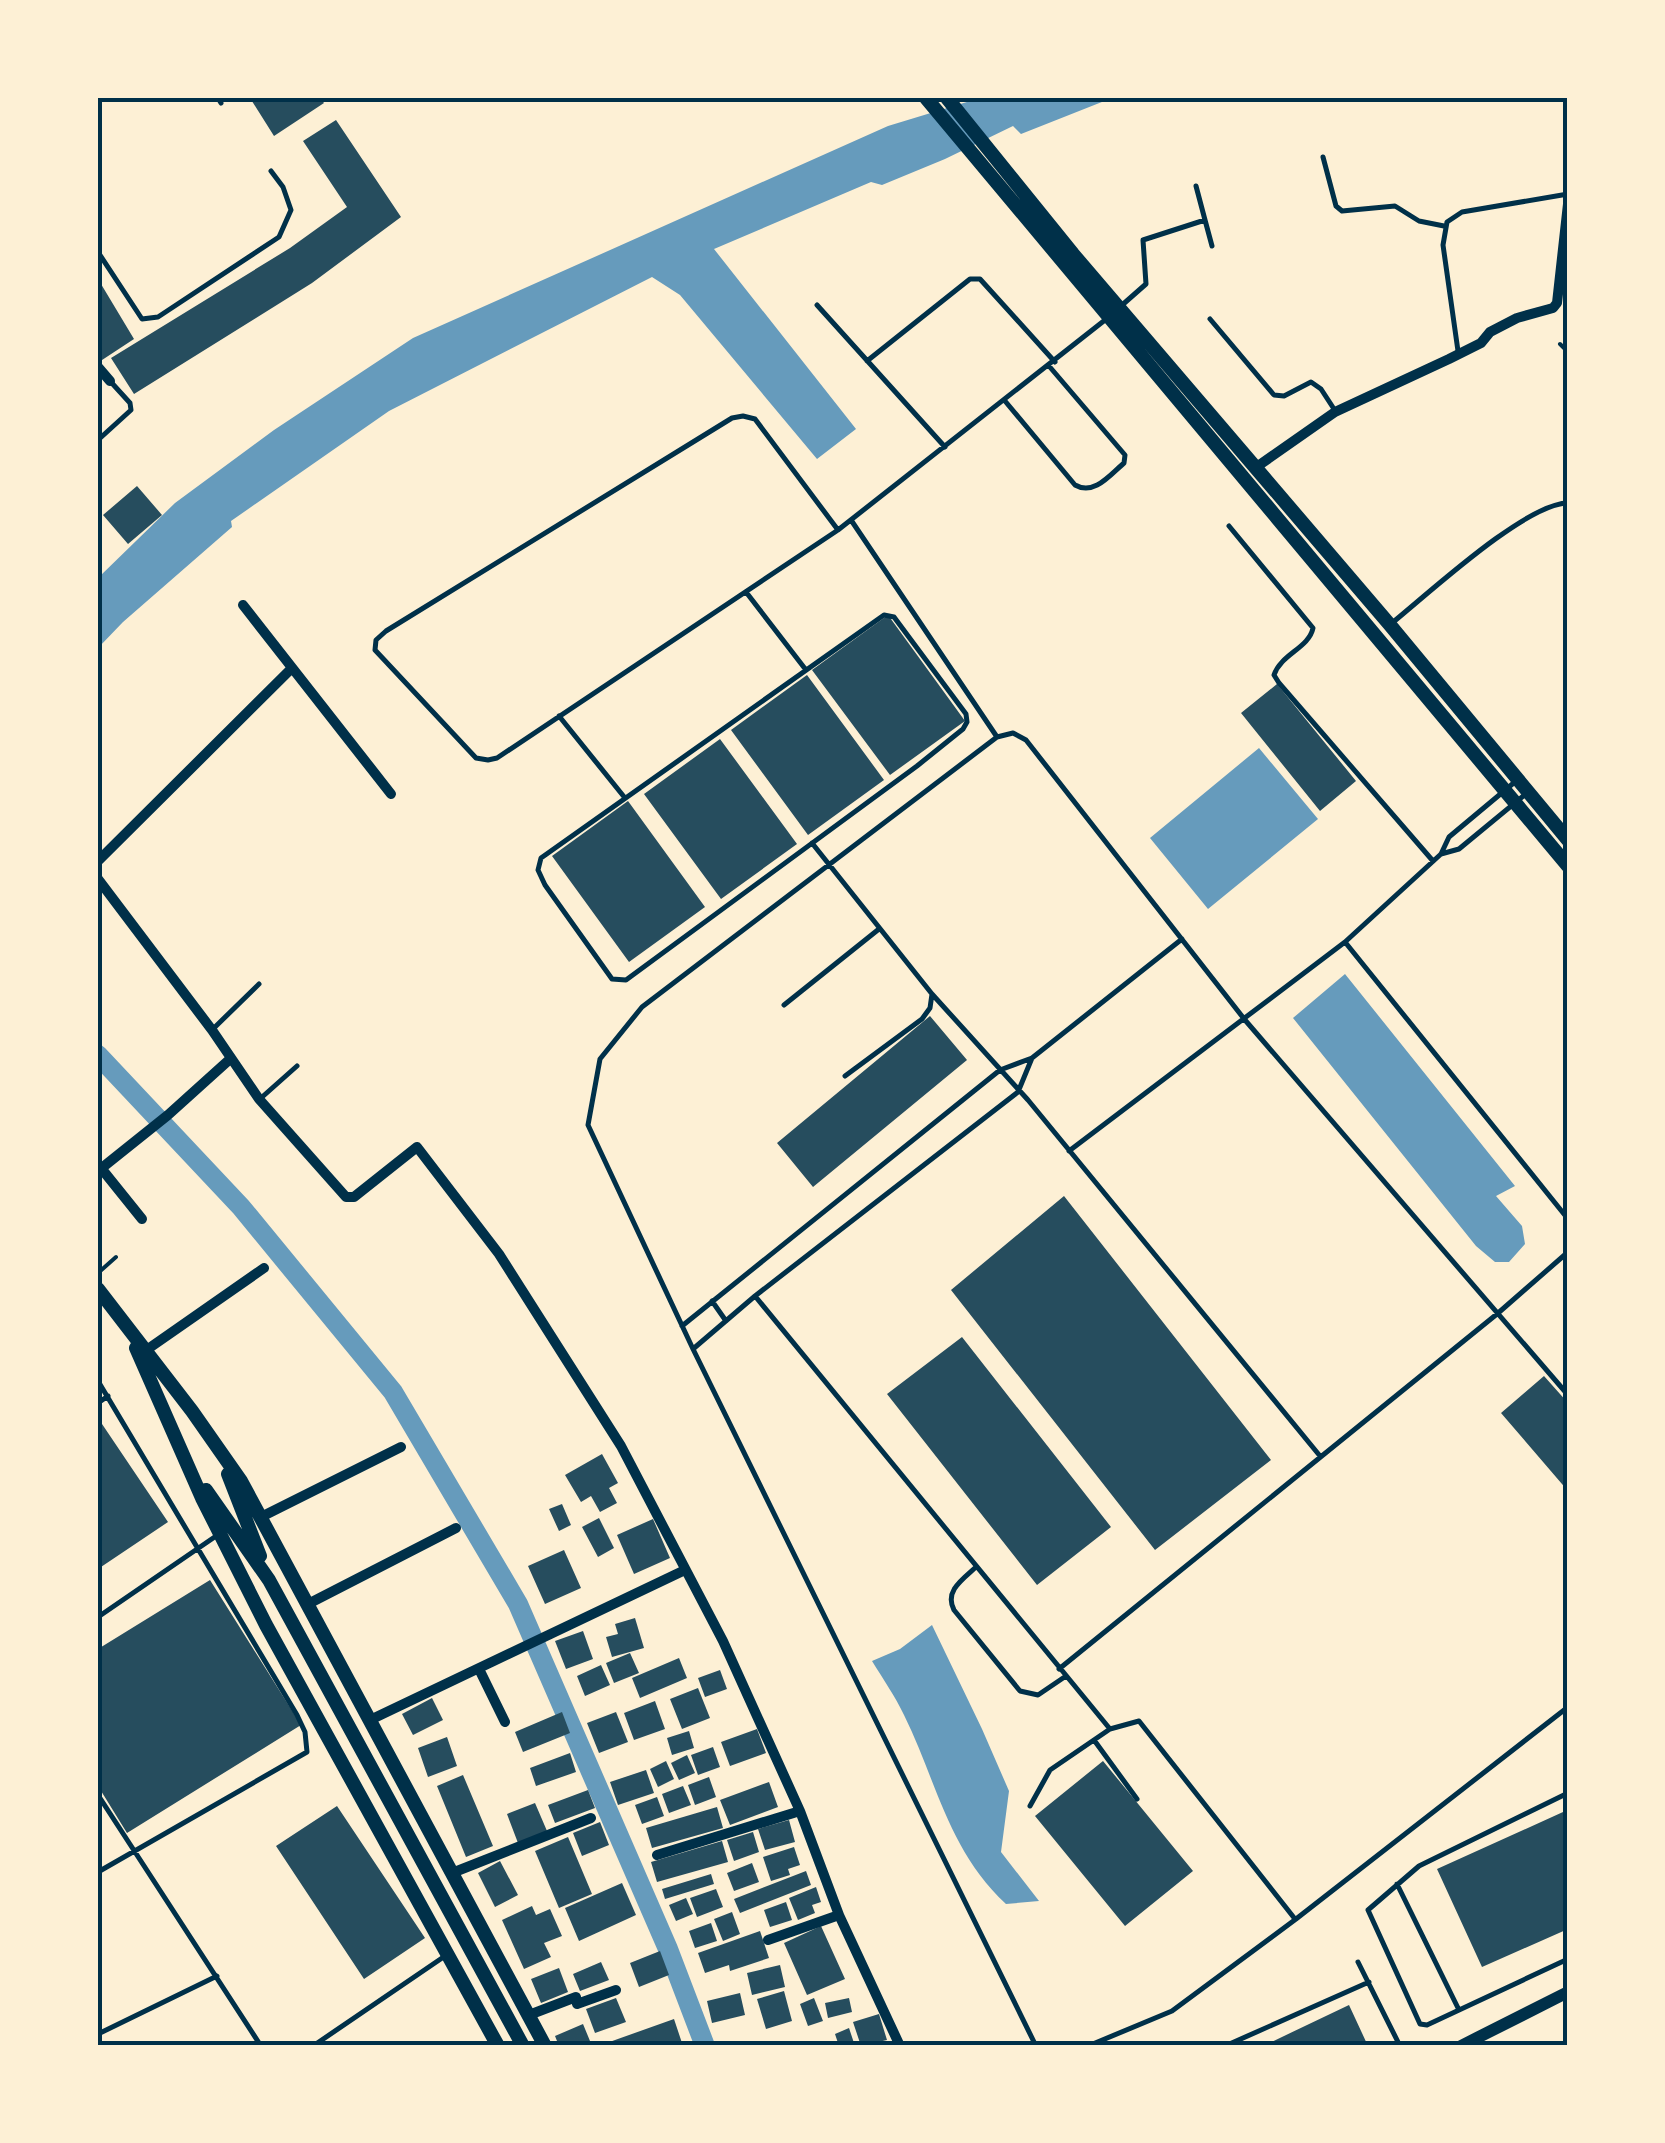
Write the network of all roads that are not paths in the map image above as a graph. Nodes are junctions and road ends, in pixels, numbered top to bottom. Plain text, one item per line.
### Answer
1 (926, 98) edge
2 (948, 98) edge
3 (1323, 157) dead end
4 (272, 171) dead end
5 (1196, 186) dead end
6 (1568, 194) edge
7 (1568, 204) edge
8 (1205, 220) junction
9 (1444, 226) junction
10 (1212, 246) dead end
11 (98, 252) edge
12 (1067, 258) junction
13 (817, 305) dead end
14 (1113, 313) junction
15 (1210, 319) dead end
16 (1456, 355) junction
17 (867, 361) junction
18 (1052, 364) junction
19 (98, 367) edge
20 (110, 381) joint
21 (1004, 400) junction
22 (1336, 412) junction
23 (98, 440) edge
24 (944, 447) junction
25 (1255, 468) junction
26 (1568, 502) edge
27 (851, 520) junction
28 (1229, 526) dead end
29 (838, 530) junction
30 (746, 592) junction
31 (243, 605) dead end
32 (1390, 625) junction
33 (292, 668) junction
34 (806, 670) junction
35 (559, 716) junction
36 (997, 737) junction
37 (1523, 786) junction
38 (391, 794) dead end
39 (625, 798) junction
40 (1509, 798) junction
41 (1568, 840) edge
42 (812, 843) junction
43 (1441, 854) junction
44 (1433, 861) junction
45 (98, 862) edge
46 (1568, 866) edge
47 (829, 867) junction
48 (98, 879) edge
49 (879, 929) junction
50 (1182, 938) junction
51 (1344, 942) junction
52 (259, 984) dead end
53 (932, 994) junction
54 (784, 1005) dead end
55 (1245, 1020) junction
56 (212, 1030) junction
57 (1032, 1058) junction
58 (229, 1060) junction
59 (298, 1066) dead end
60 (1000, 1070) junction
61 (845, 1076) dead end
62 (1018, 1092) junction
63 (259, 1100) junction
64 (1069, 1151) junction
65 (99, 1170) edge
66 (1568, 1219) edge
67 (142, 1220) dead end
68 (1568, 1252) edge
69 (264, 1268) dead end
70 (98, 1289) edge
71 (755, 1296) junction
72 (712, 1301) junction
73 (1496, 1314) junction
74 (726, 1321) junction
75 (682, 1326) junction
76 (128, 1329) junction
77 (693, 1349) junction
78 (145, 1351) junction
79 (98, 1381) edge
80 (1568, 1395) edge
81 (108, 1396) junction
82 (98, 1403) edge
83 (216, 1445) junction
84 (402, 1447) dead end
85 (1320, 1456) junction
86 (186, 1461) junction
87 (261, 1516) junction
88 (456, 1528) dead end
89 (220, 1534) junction
90 (197, 1551) junction
91 (976, 1567) junction
92 (685, 1570) junction
93 (270, 1580) junction
94 (308, 1604) junction
95 (98, 1617) edge
96 (1059, 1669) junction
97 (479, 1670) junction
98 (1066, 1676) junction
99 (1568, 1707) edge
100 (370, 1720) junction
101 (505, 1722) dead end
102 (1110, 1729) junction
103 (1094, 1740) junction
104 (1568, 1793) edge
105 (98, 1795) edge
106 (1137, 1799) dead end
107 (1030, 1806) dead end
108 (800, 1811) junction
109 (591, 1818) dead end
110 (134, 1852) junction
111 (656, 1855) dead end
112 (98, 1872) edge
113 (452, 1873) junction
114 (1397, 1884) junction
115 (838, 1914) junction
116 (1296, 1919) junction
117 (768, 1940) dead end
118 (447, 1954) junction
119 (1568, 1959) edge
120 (1358, 1962) dead end
121 (216, 1976) junction
122 (1369, 1982) junction
123 (616, 1990) dead end
124 (1568, 1992) edge
125 (1459, 2010) junction
126 (529, 2015) junction
127 (98, 2034) edge
128 (261, 2046) edge
129 (312, 2046) edge
130 (498, 2046) edge
131 (523, 2046) edge
132 (545, 2046) edge
133 (900, 2046) edge
134 (1040, 2046) edge
135 (1088, 2046) edge
136 (1225, 2046) edge
137 (1400, 2046) edge
138 (1460, 2046) edge

1 - 12 main road
2 - 12 main road
3 - 9 lane
4 - 11 lane
5 - 8 lane
6 - 9 lane
7 - 16 street
8 - 10 lane
8 - 14 lane
9 - 16 lane
12 - 14 main road
13 - 17 lane
14 - 18 lane
14 - 25 main road
14 - 40 main road
15 - 22 lane
16 - 22 street
17 - 18 lane
17 - 24 lane
18 - 21 lane
18 - 21 lane
19 - 20 street
20 - 23 lane
21 - 24 lane
22 - 25 street
24 - 27 lane
25 - 32 main road
26 - 32 lane
27 - 29 lane
27 - 36 lane
28 - 44 lane
29 - 30 lane
29 - 35 lane
30 - 34 lane
30 - 35 lane
31 - 33 street
32 - 37 main road
33 - 38 street
33 - 45 street
34 - 39 lane
34 - 42 lane
35 - 39 lane
36 - 47 lane
36 - 50 lane
37 - 40 lane
37 - 40 lane
37 - 41 main road
39 - 42 lane
40 - 43 lane
40 - 43 lane
40 - 46 main road
42 - 47 lane
43 - 44 lane
44 - 51 lane
47 - 49 lane
47 - 75 lane
48 - 56 street
49 - 53 lane
49 - 54 lane
50 - 55 lane
50 - 57 lane
51 - 55 lane
51 - 66 lane
52 - 56 lane
53 - 60 lane
53 - 61 lane
55 - 64 lane
55 - 73 lane
56 - 58 street
57 - 60 lane
57 - 62 lane
58 - 63 street
58 - 65 street
59 - 63 lane
60 - 62 lane
60 - 72 lane
62 - 64 lane
62 - 71 lane
63 - 92 street
64 - 85 lane
65 - 67 street
68 - 73 lane
69 - 78 street
70 - 76 main road
71 - 74 lane
71 - 91 lane
72 - 74 lane
72 - 75 lane
73 - 80 lane
73 - 85 lane
74 - 77 lane
75 - 77 lane
76 - 78 main road
76 - 86 main road
77 - 134 lane
78 - 83 main road
79 - 81 lane
81 - 82 lane
81 - 90 lane
83 - 87 main road
83 - 93 main road
84 - 87 street
85 - 96 lane
86 - 89 main road
86 - 93 main road
87 - 94 main road
88 - 94 street
89 - 90 lane
89 - 118 main road
90 - 95 lane
90 - 110 lane
91 - 96 lane
91 - 98 lane
92 - 97 street
92 - 108 street
93 - 131 main road
94 - 100 main road
96 - 98 lane
97 - 100 street
97 - 101 street
98 - 102 lane
99 - 116 lane
100 - 113 main road
102 - 103 lane
102 - 116 lane
103 - 106 lane
103 - 107 lane
104 - 114 lane
105 - 110 lane
108 - 111 street
108 - 115 street
109 - 113 street
110 - 112 lane
110 - 121 lane
113 - 126 main road
114 - 125 lane
114 - 125 lane
115 - 117 street
115 - 133 street
116 - 135 lane
118 - 129 lane
118 - 130 main road
119 - 125 lane
120 - 122 lane
121 - 127 lane
121 - 128 lane
122 - 136 lane
122 - 137 lane
123 - 126 street
124 - 138 street
126 - 132 main road

